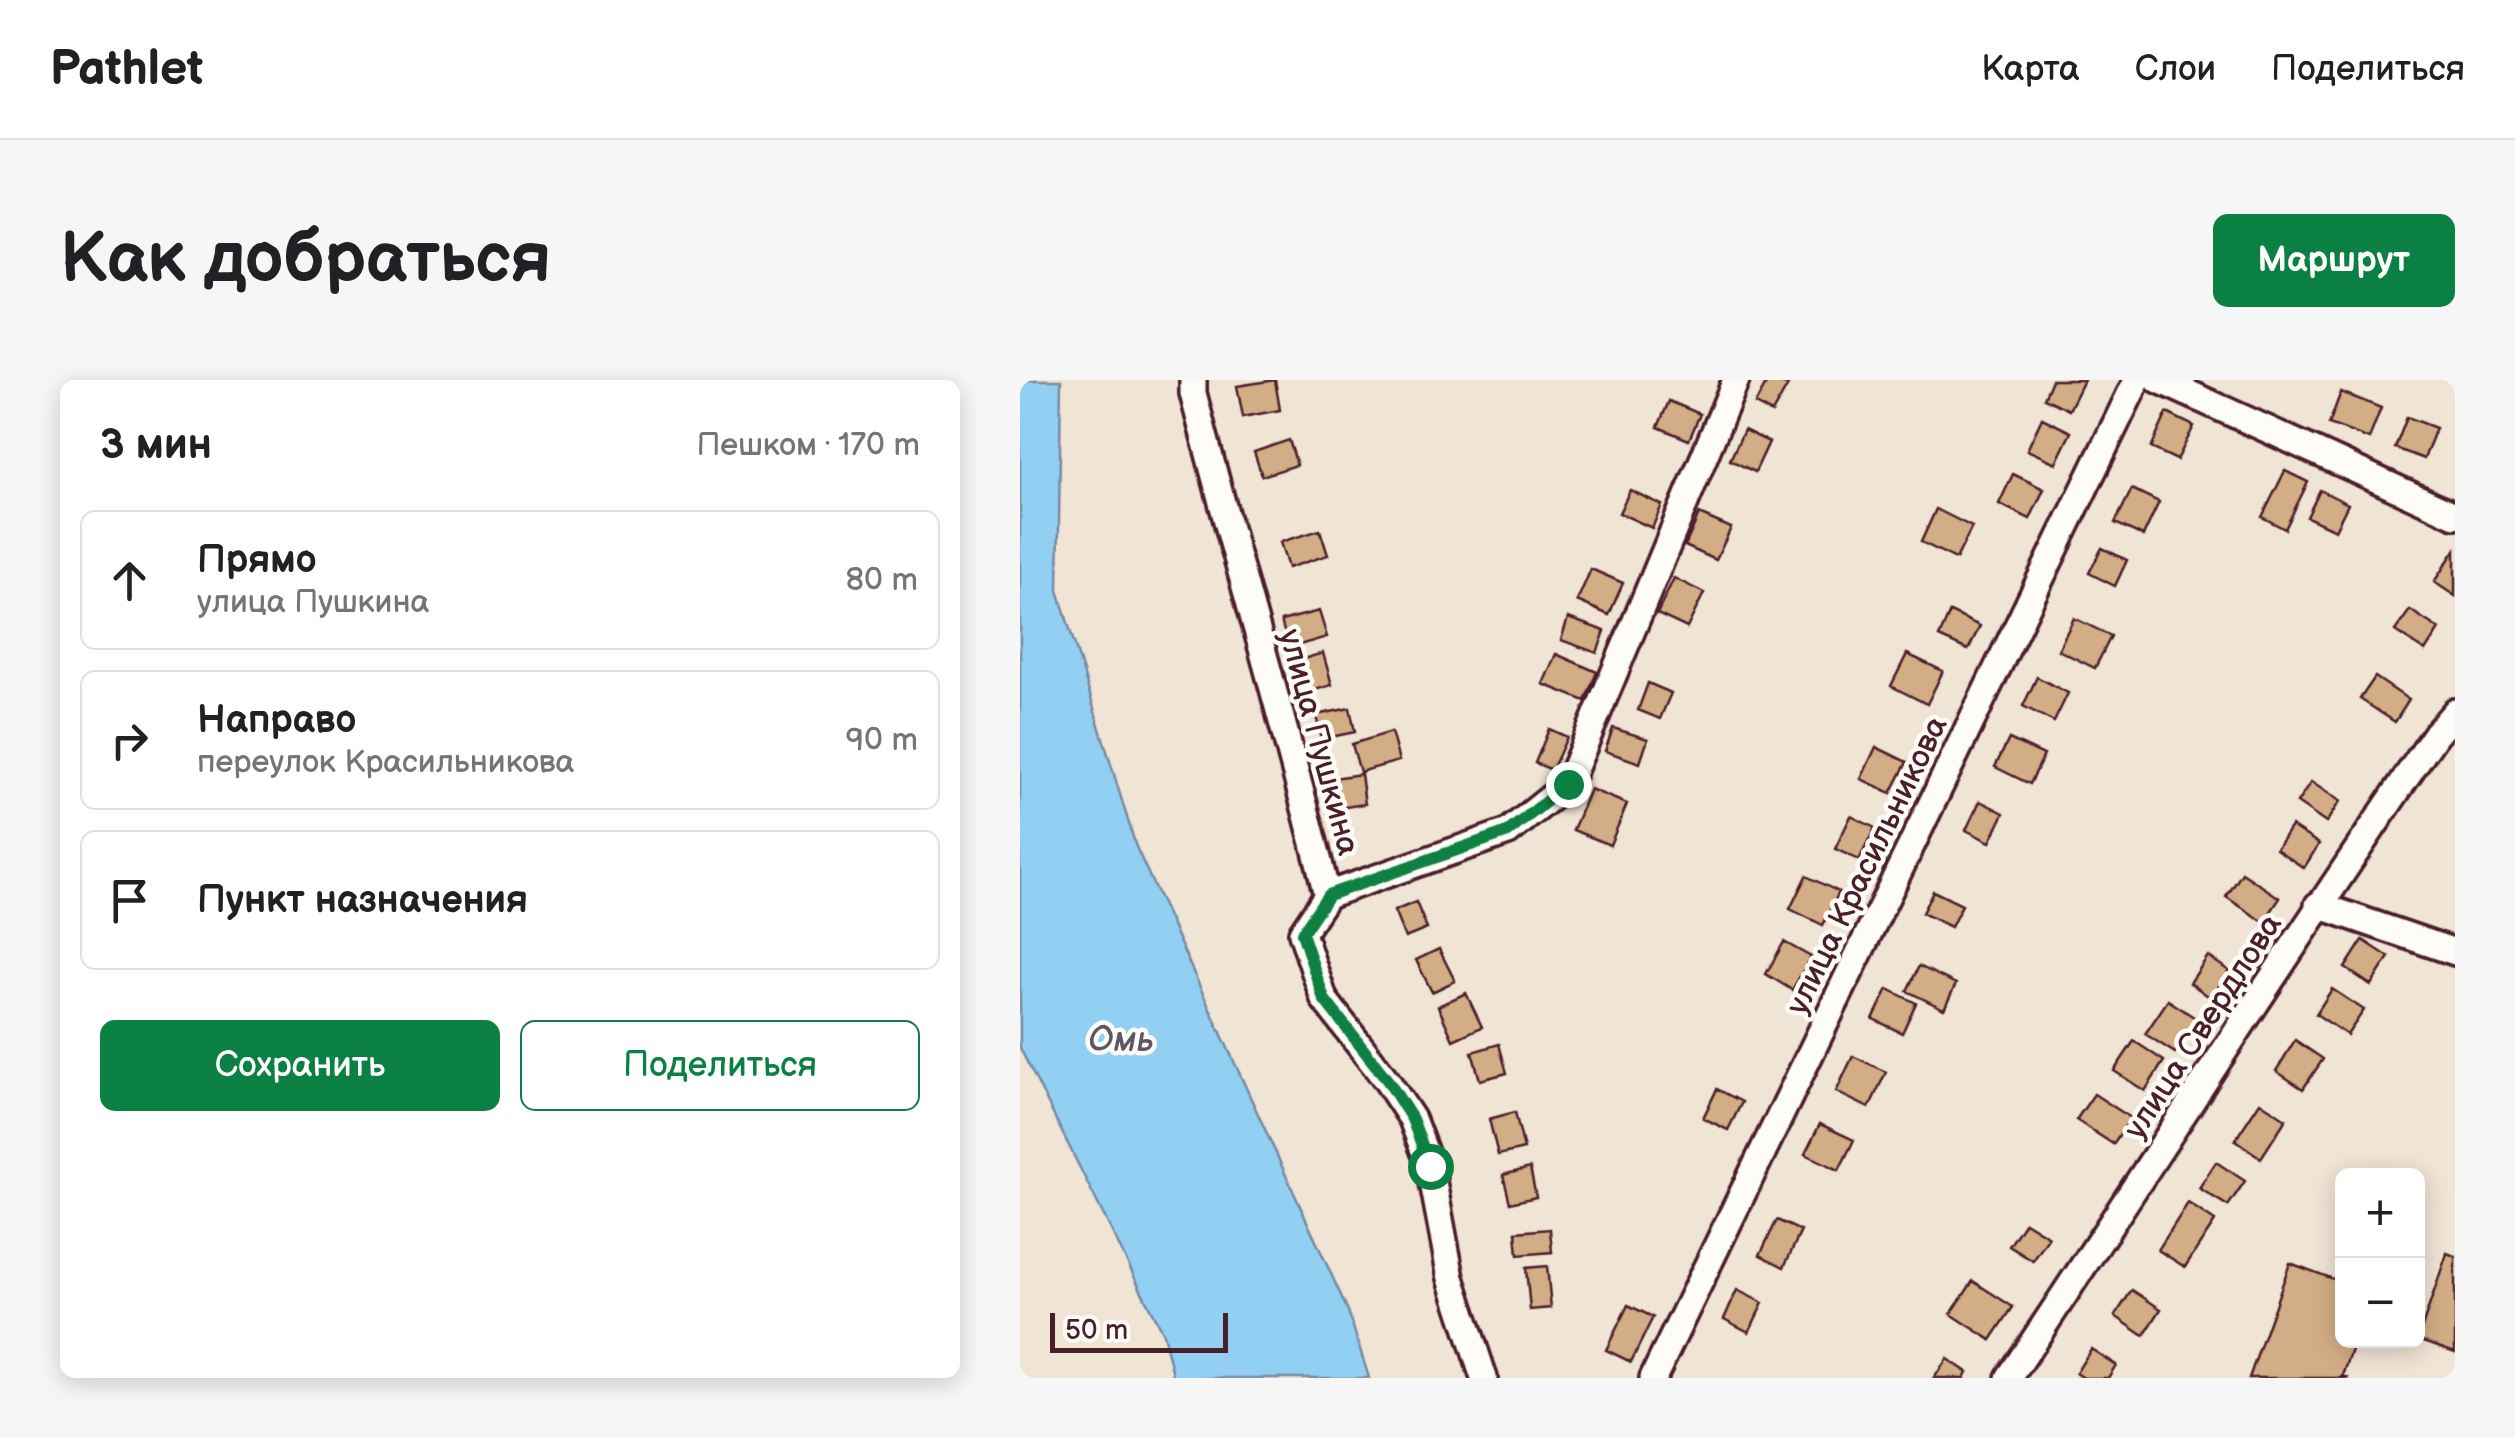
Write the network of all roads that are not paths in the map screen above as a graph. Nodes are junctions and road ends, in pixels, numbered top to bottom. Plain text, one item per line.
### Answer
1 (1193, 380) edge
2 (1736, 380) edge
3 (2137, 380) edge
4 (2159, 380) edge
5 (2455, 514) edge
6 (2455, 712) edge
7 (1328, 895) junction
8 (2318, 905) junction
9 (2455, 952) edge
10 (1484, 1378) edge
11 (1653, 1378) edge
12 (2009, 1378) edge

1 - 7 street, улица Пушкина
2 - 7 street
3 - 11 street, улица Красильникова
4 - 5 street
6 - 8 street, улица Свердлова
7 - 10 street, улица Пушкина
8 - 9 street
8 - 12 street, улица Свердлова

